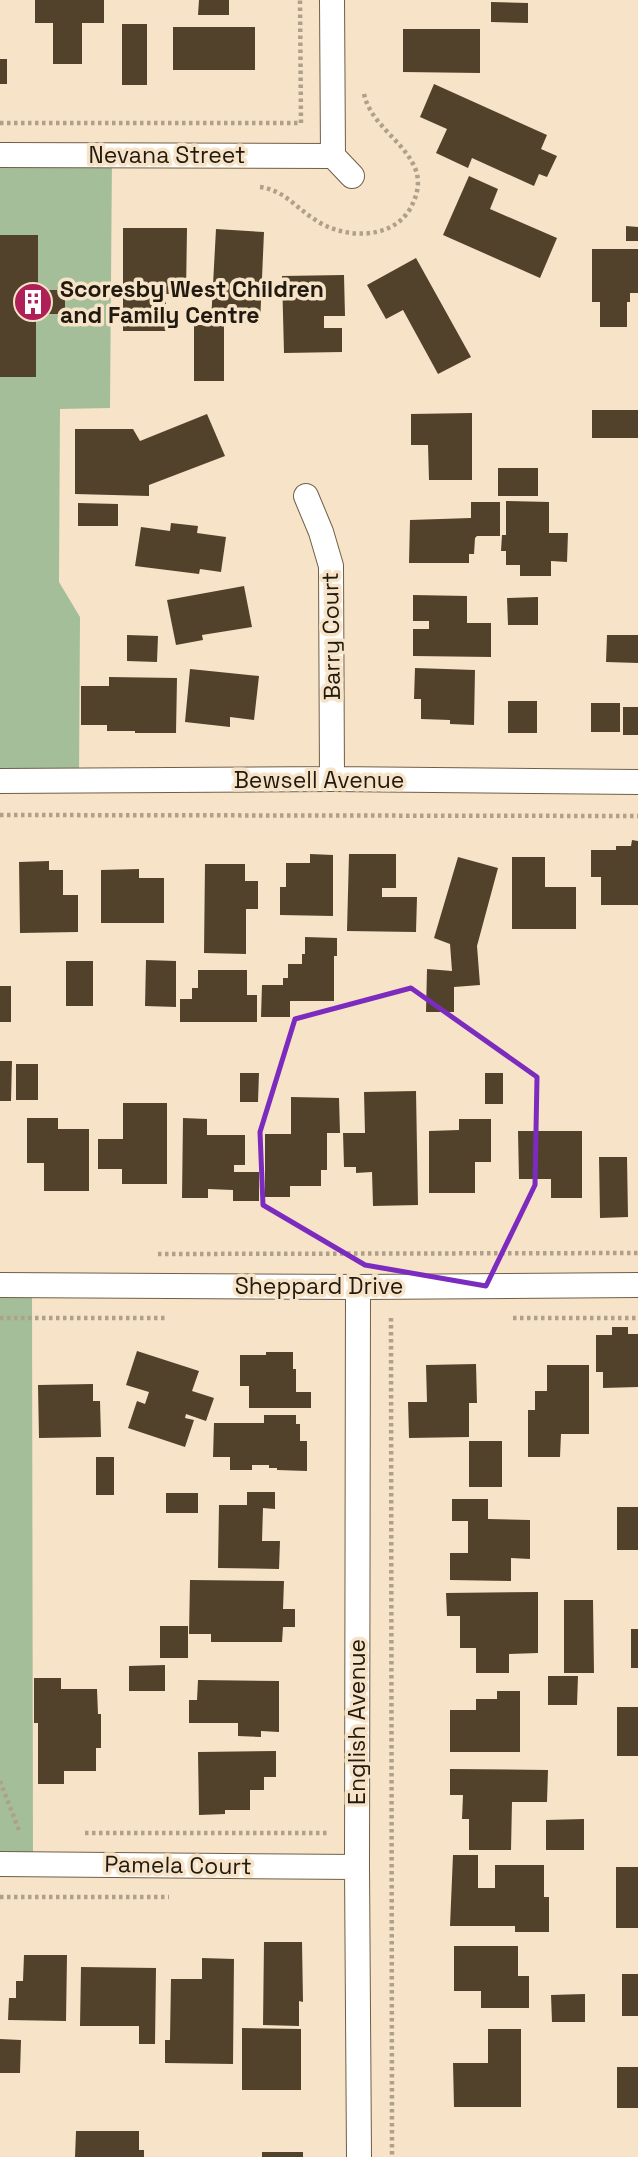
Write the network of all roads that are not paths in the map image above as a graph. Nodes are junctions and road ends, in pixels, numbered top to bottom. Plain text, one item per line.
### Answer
1 (332, 0) edge
2 (0, 155) edge
3 (333, 156) junction
4 (352, 176) dead end
5 (306, 496) dead end
6 (332, 779) junction
7 (0, 781) edge
8 (638, 782) edge
9 (0, 1285) edge
10 (638, 1285) edge
11 (358, 1287) junction
12 (0, 1864) edge
13 (357, 1867) junction
14 (359, 2157) edge

1 - 3 street
2 - 3 street, Nevana Street
3 - 4 street
5 - 6 street, Barry Court
6 - 7 street, Bewsell Avenue
6 - 8 street, Bewsell Avenue
9 - 11 street, Sheppard Drive
10 - 11 street, Sheppard Drive
11 - 13 street, English Avenue
12 - 13 street, Pamela Court
13 - 14 street, English Avenue

